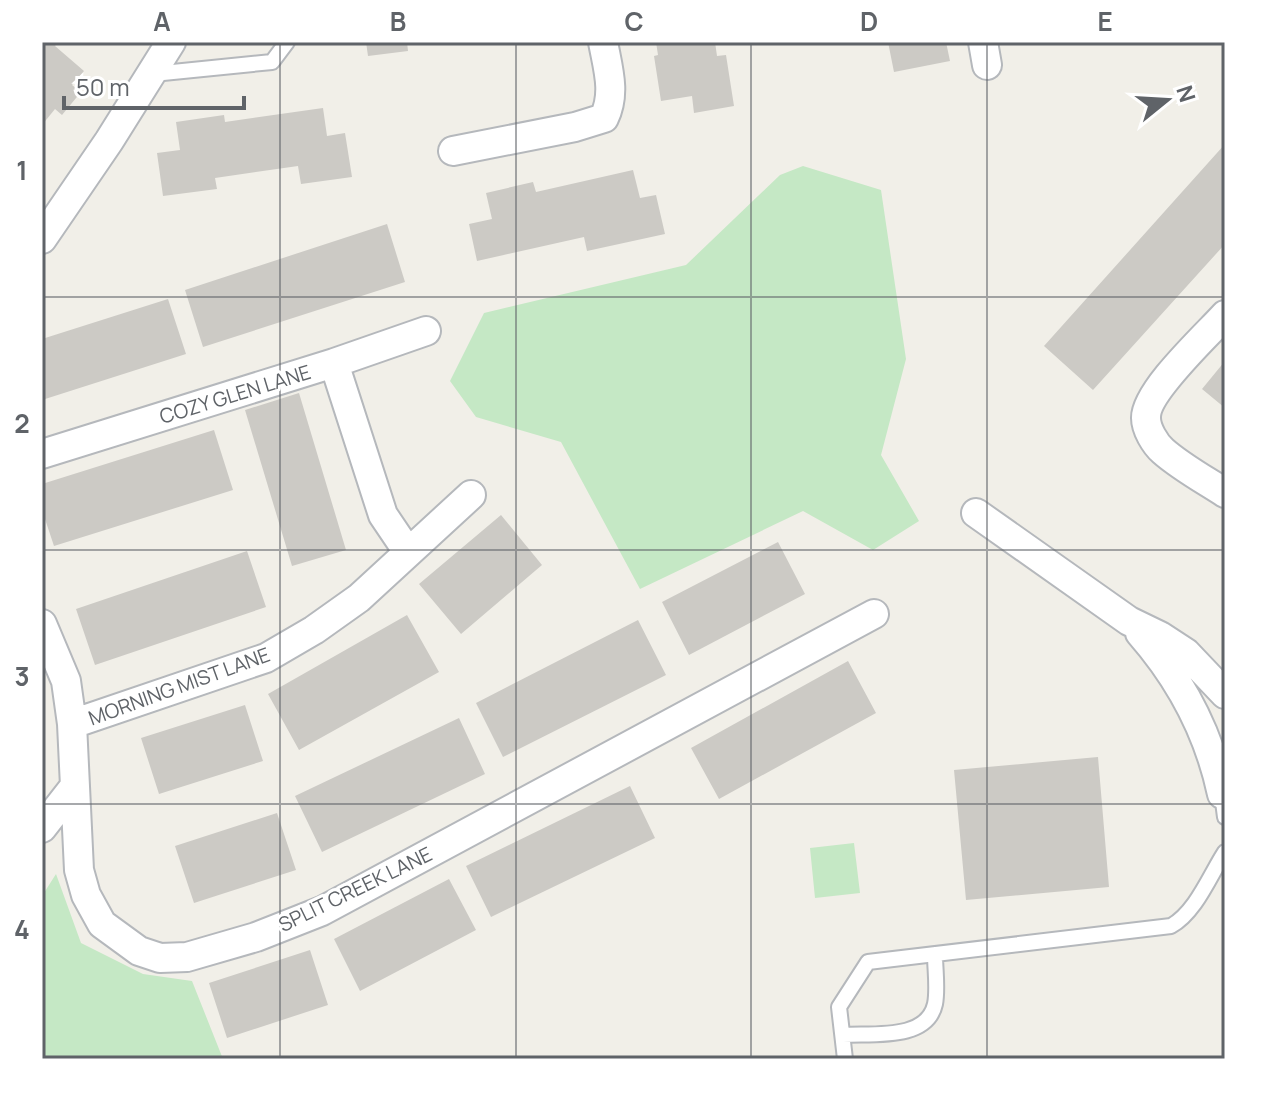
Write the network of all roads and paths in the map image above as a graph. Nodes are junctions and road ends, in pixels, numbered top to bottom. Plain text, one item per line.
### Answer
1 (171, 42) edge
2 (287, 42) edge
3 (603, 42) edge
4 (153, 74) junction
5 (453, 151) dead end
6 (42, 239) edge
7 (1225, 315) edge
8 (426, 331) dead end
9 (334, 363) junction
10 (42, 454) edge
11 (1225, 493) edge
12 (471, 495) dead end
13 (976, 513) dead end
14 (408, 552) junction
15 (874, 614) dead end
16 (1129, 621) junction
17 (42, 624) edge
18 (1225, 694) edge
19 (72, 724) junction
20 (74, 787) junction
21 (1224, 800) edge
22 (42, 828) edge
23 (1225, 852) edge
24 (935, 954) junction
25 (843, 1035) junction
26 (845, 1059) edge

1 - 4 street
2 - 4 lane
3 - 5 street
4 - 6 street
7 - 11 street
8 - 9 street, COZY GLEN LANE
9 - 10 street, COZY GLEN LANE
9 - 14 street
12 - 14 street, MORNING MIST LANE
13 - 16 street
14 - 19 street, MORNING MIST LANE
15 - 20 street, SPLIT CREEK LANE
16 - 18 street
16 - 21 street
17 - 19 street, SPLIT CREEK LANE
19 - 20 street, SPLIT CREEK LANE
20 - 22 street
23 - 24 lane
24 - 25 lane
24 - 25 lane
25 - 26 lane

